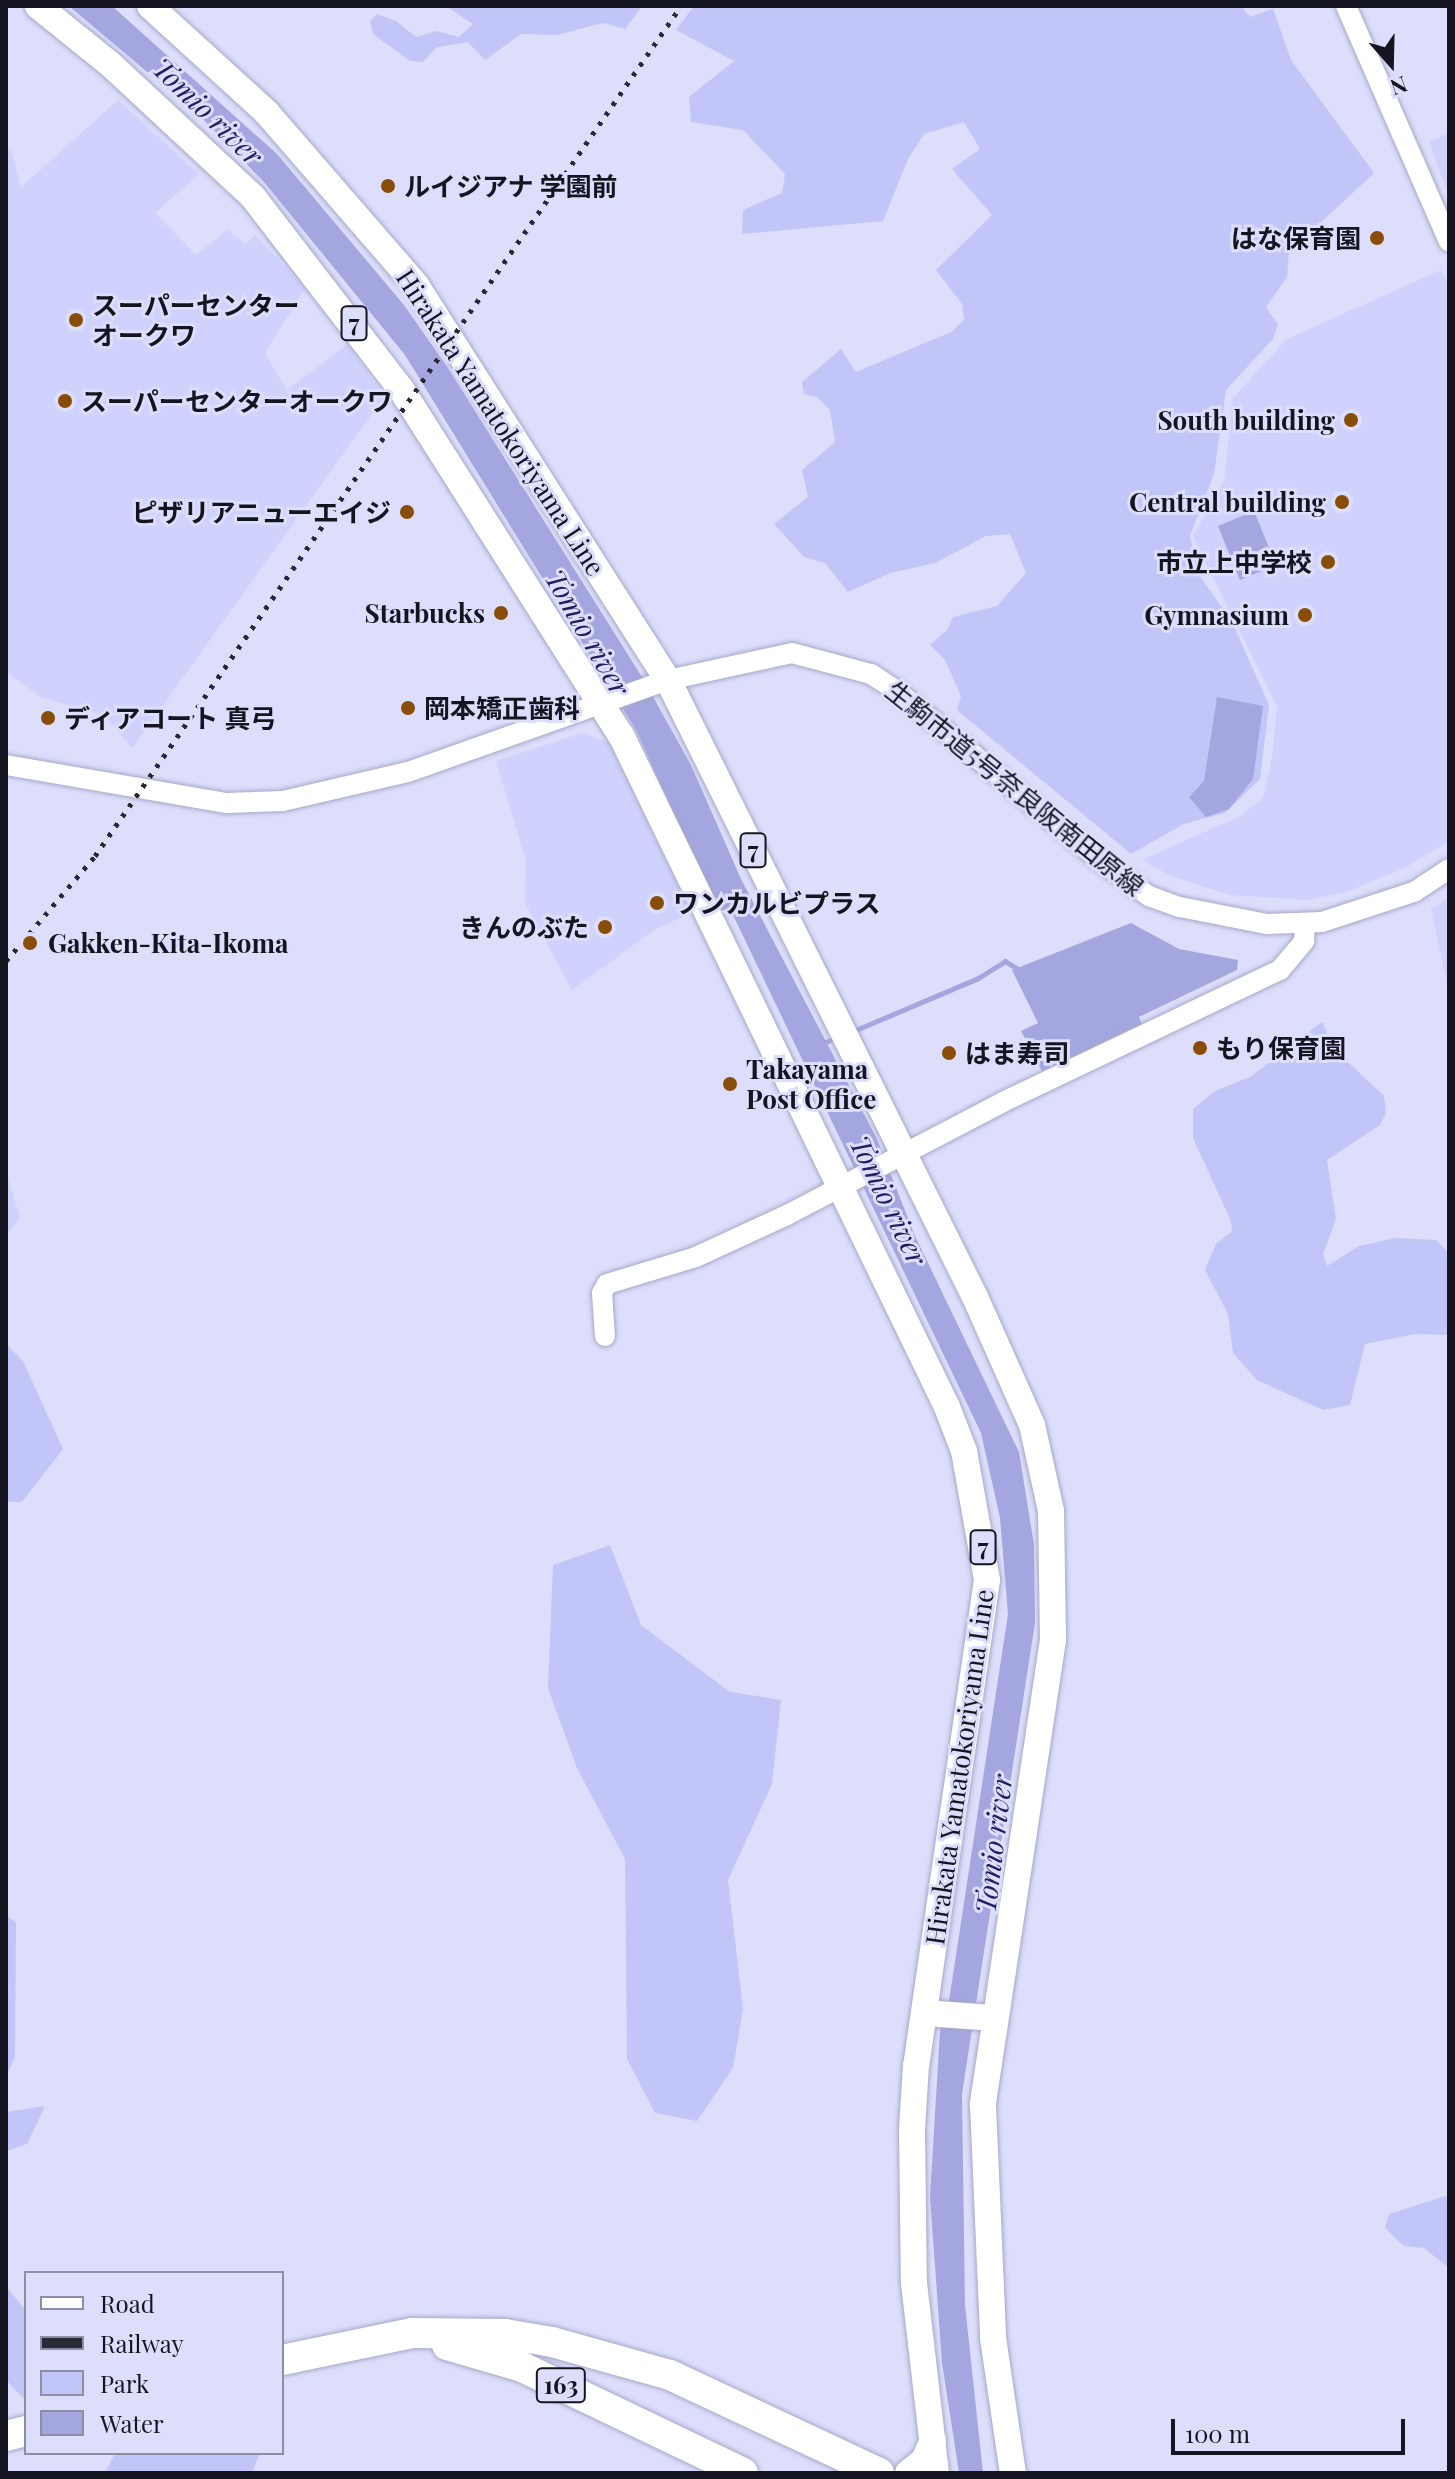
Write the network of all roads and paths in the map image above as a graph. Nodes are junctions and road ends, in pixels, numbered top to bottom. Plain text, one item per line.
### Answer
1 (38, 6) edge
2 (150, 6) edge
3 (1346, 6) edge
4 (1449, 242) edge
5 (668, 680) junction
6 (596, 701) junction
7 (6, 765) edge
8 (1449, 869) edge
9 (1305, 924) junction
10 (901, 1156) junction
11 (839, 1188) junction
12 (605, 1336) dead end
13 (924, 2013) junction
14 (993, 2018) junction
15 (365, 2341) junction
16 (284, 2360) edge
17 (933, 2440) junction
18 (743, 2473) edge
19 (879, 2473) edge
20 (908, 2473) edge
21 (936, 2473) edge
22 (1013, 2473) edge

1 - 6 main road, Hirakata Yamatokoriyama Line / 7
2 - 5 main road, Hirakata Yamatokoriyama Line / 7
3 - 4 street
5 - 6 street, 生駒市道5号奈良阪南田原線
5 - 9 street, 生駒市道5号奈良阪南田原線
5 - 10 main road, 7
6 - 7 street
6 - 11 main road, Hirakata Yamatokoriyama Line / 7
8 - 9 street, 生駒市道5号奈良阪南田原線
9 - 10 street
10 - 11 street
10 - 14 main road, 7
11 - 12 street
11 - 13 main road, Hirakata Yamatokoriyama Line / 7
13 - 14 main road
13 - 17 main road, Hirakata Yamatokoriyama Line / 7
14 - 22 main road, 7
15 - 16 highway, 163
15 - 18 highway, 163
15 - 19 highway, 163
17 - 20 main road
17 - 21 main road, Hirakata Yamatokoriyama Line / 7

